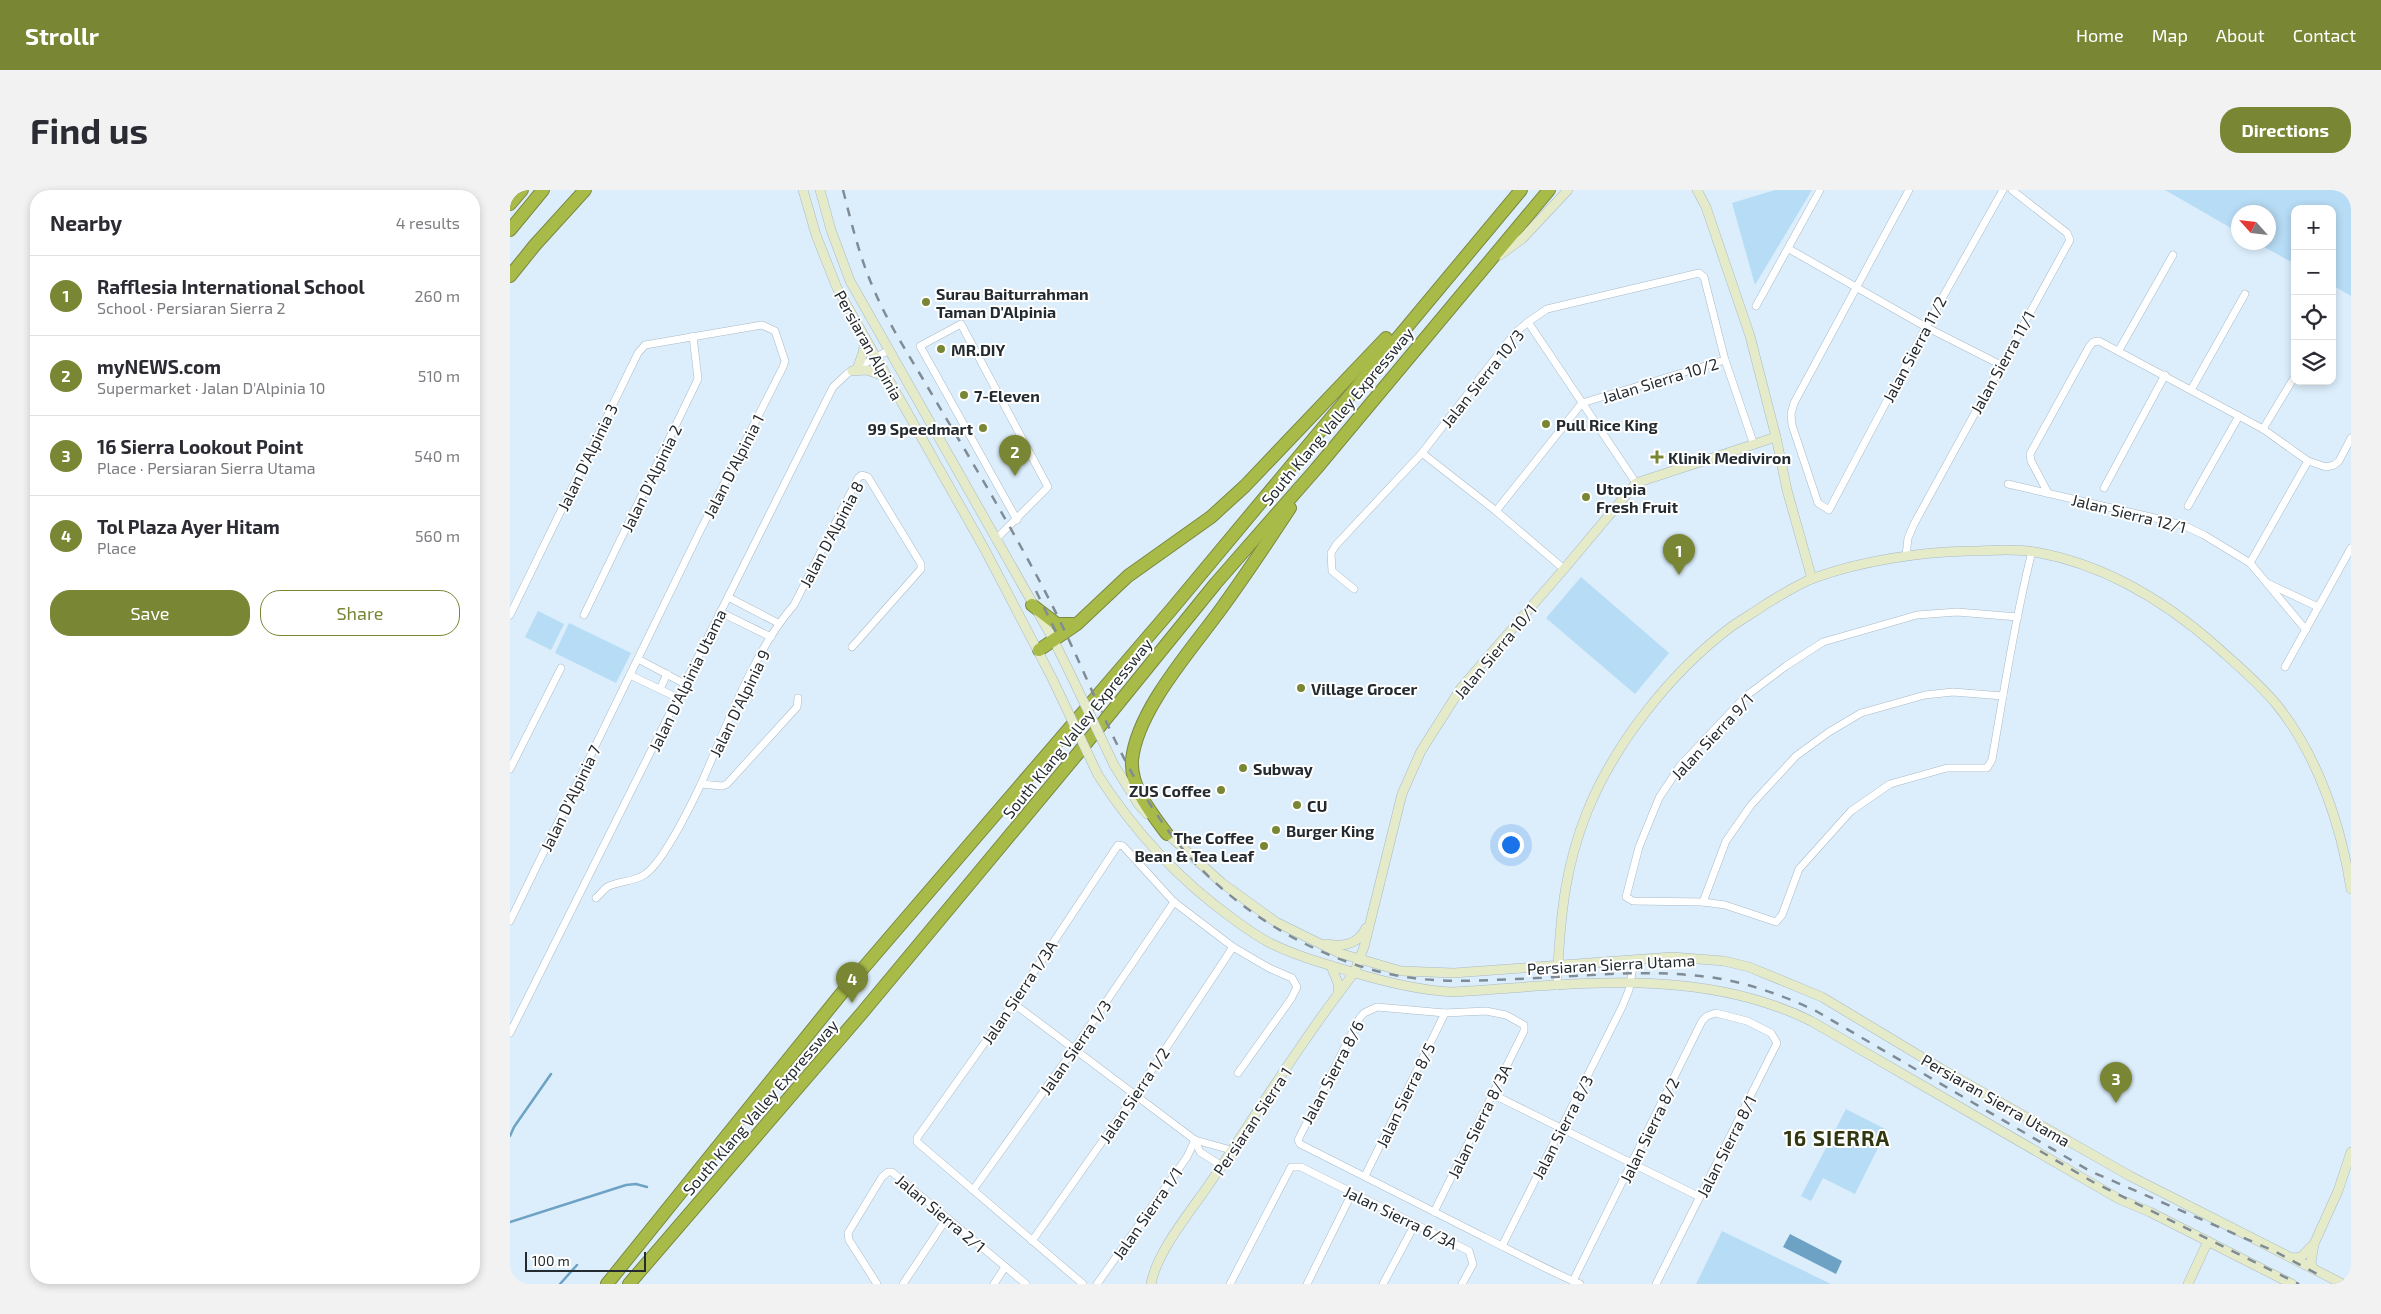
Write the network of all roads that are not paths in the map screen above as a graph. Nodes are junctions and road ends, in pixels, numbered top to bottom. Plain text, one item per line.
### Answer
1 (522, 190) edge
2 (543, 190) edge
3 (586, 190) edge
4 (803, 190) edge
5 (820, 190) edge
6 (1520, 190) edge
7 (1549, 190) edge
8 (1568, 190) edge
9 (1697, 190) edge
10 (1820, 190) edge
11 (1909, 190) edge
12 (2003, 190) edge
13 (2012, 190) edge
14 (510, 204) edge
15 (1507, 206) junction
16 (510, 230) edge
17 (831, 230) junction
18 (816, 235) junction
19 (1789, 249) junction
20 (2173, 255) dead end
21 (1483, 268) junction
22 (510, 276) edge
23 (1856, 288) junction
24 (2246, 294) dead end
25 (1756, 306) dead end
26 (1528, 322) junction
27 (1926, 327) junction
28 (694, 336) junction
29 (865, 338) junction
30 (889, 350) junction
31 (2119, 350) junction
32 (876, 358) junction
33 (1725, 360) junction
34 (2001, 364) junction
35 (855, 370) junction
36 (2165, 375) junction
37 (887, 377) junction
38 (2291, 383) edge
39 (2191, 390) junction
40 (1582, 403) junction
41 (2238, 416) junction
42 (2264, 429) junction
43 (1776, 436) junction
44 (2351, 438) edge
45 (1754, 445) junction
46 (1422, 453) junction
47 (2308, 461) junction
48 (1316, 468) junction
49 (1636, 483) junction
50 (2008, 484) dead end
51 (2104, 488) dead end
52 (2048, 493) junction
53 (2188, 506) dead end
54 (1496, 511) junction
55 (1017, 520) junction
56 (996, 539) junction
57 (2351, 548) edge
58 (2032, 551) junction
59 (1906, 556) junction
60 (2250, 563) junction
61 (1564, 569) junction
62 (1812, 579) junction
63 (2264, 582) junction
64 (1354, 589) dead end
65 (728, 597) junction
66 (1032, 605) junction
67 (2318, 607) junction
68 (720, 612) junction
69 (510, 615) edge
70 (584, 615) dead end
71 (2018, 617) junction
72 (778, 623) junction
73 (1077, 624) junction
74 (2306, 630) junction
75 (771, 637) junction
76 (1053, 639) junction
77 (852, 647) dead end
78 (1039, 650) junction
79 (638, 659) junction
80 (2286, 667) dead end
81 (560, 668) dead end
82 (1067, 668) joint
83 (668, 674) junction
84 (630, 675) junction
85 (1052, 678) joint
86 (686, 684) junction
87 (660, 690) junction
88 (2003, 696) junction
89 (678, 698) junction
90 (798, 698) dead end
91 (510, 769) edge
92 (701, 784) junction
93 (1167, 834) junction
94 (2351, 889) edge
95 (596, 898) dead end
96 (1174, 902) junction
97 (1703, 902) junction
98 (510, 921) edge
99 (1369, 922) junction
100 (1316, 943) junction
101 (1233, 947) junction
102 (1359, 960) junction
103 (1634, 961) junction
104 (1331, 966) junction
105 (1558, 966) junction
106 (1354, 973) junction
107 (1631, 982) junction
108 (1557, 986) junction
109 (1338, 994) junction
110 (1013, 1003) junction
111 (1445, 1013) junction
112 (1747, 1021) joint
113 (510, 1033) edge
114 (1074, 1049) junction
115 (1238, 1073) dead end
116 (1492, 1094) junction
117 (1135, 1095) junction
118 (1562, 1128) junction
119 (1195, 1140) junction
120 (1231, 1150) junction
121 (2351, 1152) edge
122 (1632, 1164) junction
123 (1222, 1166) junction
124 (1365, 1176) junction
125 (973, 1190) junction
126 (1352, 1193) junction
127 (1700, 1197) junction
128 (1434, 1212) junction
129 (947, 1218) junction
130 (1414, 1224) junction
131 (1032, 1241) junction
132 (2208, 1242) junction
133 (2314, 1244) junction
134 (1502, 1246) junction
135 (2292, 1258) junction
136 (1005, 1267) junction
137 (2313, 1269) junction
138 (1576, 1282) edge
139 (607, 1284) edge
140 (629, 1284) edge
141 (877, 1284) edge
142 (903, 1284) edge
143 (994, 1284) edge
144 (1026, 1284) edge
145 (1083, 1284) edge
146 (1097, 1284) edge
147 (1151, 1284) edge
148 (1230, 1284) edge
149 (1307, 1284) edge
150 (1383, 1284) edge
151 (1462, 1284) edge
152 (1656, 1284) edge
153 (2188, 1284) edge
154 (2292, 1284) edge
155 (2343, 1284) edge

1 - 14 highway
2 - 16 highway
3 - 22 highway
4 - 18 main road, Persiaran Alpinia
5 - 17 main road, Persiaran Alpinia
6 - 15 highway, South Klang Valley Expressway
7 - 21 highway, South Klang Valley Expressway
8 - 21 main road
9 - 43 main road
10 - 19 street
11 - 23 street
12 - 27 street, Jalan Sierra 11/2
13 - 34 street, Jalan Sierra 11/1
15 - 73 highway
15 - 139 highway, South Klang Valley Expressway
17 - 18 main road
17 - 30 main road, Persiaran Alpinia
18 - 29 main road, Persiaran Alpinia
19 - 23 street
19 - 25 street
20 - 31 street
21 - 48 highway, South Klang Valley Expressway
23 - 27 street
23 - 27 street, Jalan Sierra 11/2
24 - 39 street
26 - 33 street, Jalan Sierra 10/3
26 - 40 street
26 - 46 street, Jalan Sierra 10/3
27 - 34 street
28 - 69 street, Jalan D'Alpinia 3
28 - 70 street, Jalan D'Alpinia 2
28 - 79 street, Jalan D'Alpinia 1
29 - 32 main road, Persiaran Alpinia
29 - 35 main road
30 - 32 street, Jalan D'Alpinia Utama
30 - 56 main road, Persiaran Alpinia
31 - 36 street
31 - 52 street
32 - 35 street, Jalan D'Alpinia Utama
32 - 37 main road, Persiaran Alpinia
33 - 40 street, Jalan Sierra 10/2
33 - 45 street
34 - 59 street, Jalan Sierra 11/1
35 - 37 main road
35 - 65 street, Jalan D'Alpinia Utama
36 - 39 street
36 - 51 street
37 - 78 main road, Persiaran Alpinia
38 - 42 street
39 - 41 street
40 - 49 street
40 - 54 street, Jalan Sierra 10/2
41 - 42 street
41 - 53 street
42 - 47 street
43 - 45 main road
43 - 62 main road
44 - 47 street
45 - 49 main road
46 - 54 street
46 - 64 street, Jalan Sierra 10/3
47 - 60 street
48 - 93 highway
48 - 140 highway, South Klang Valley Expressway
49 - 61 main road, Jalan Sierra 10/1
50 - 52 street, Jalan Sierra 12/1
52 - 60 street, Jalan Sierra 12/1
54 - 61 street
55 - 55 street
55 - 56 street
56 - 66 main road, Persiaran Alpinia
57 - 67 street
58 - 59 main road
58 - 71 street
58 - 94 main road
59 - 62 main road
60 - 63 street, Jalan Sierra 12/1
61 - 99 main road, Jalan Sierra 10/1
62 - 105 main road
63 - 67 street
63 - 74 street, Jalan Sierra 12/1
65 - 68 street, Jalan D'Alpinia Utama
65 - 72 street
66 - 73 highway
66 - 76 main road, Persiaran Alpinia
67 - 74 street
68 - 75 street
68 - 86 street, Jalan D'Alpinia Utama
71 - 88 street
71 - 97 street, Jalan Sierra 9/1
72 - 75 street, Jalan D'Alpinia 9
72 - 77 street, Jalan D'Alpinia 8
73 - 76 highway
74 - 80 street
75 - 92 street, Jalan D'Alpinia 9
76 - 78 highway
76 - 82 main road, Persiaran Alpinia
78 - 85 main road, Persiaran Alpinia
79 - 83 street
79 - 84 street, Jalan D'Alpinia 1
81 - 91 street
82 - 93 main road, Persiaran Sierra Utama, bridge
83 - 86 street
83 - 87 street
84 - 87 street
84 - 98 street, Jalan D'Alpinia 7
85 - 104 main road, Persiaran Sierra Utama, bridge
86 - 89 street, Jalan D'Alpinia Utama
87 - 89 street
88 - 97 street
88 - 97 street
89 - 113 street, Jalan D'Alpinia Utama
90 - 92 street, Jalan D'Alpinia 9
92 - 95 street, Jalan D'Alpinia 9
93 - 100 main road, Persiaran Sierra Utama
96 - 101 street
96 - 110 street, Jalan Sierra 1/3A
96 - 114 street, Jalan Sierra 1/3
99 - 100 main road
99 - 102 main road, Jalan Sierra 10/1
100 - 102 main road, Persiaran Sierra Utama
101 - 115 street
101 - 117 street, Jalan Sierra 1/2
102 - 105 main road, Persiaran Sierra Utama
102 - 106 main road, Persiaran Sierra 1
103 - 105 main road, Persiaran Sierra Utama
103 - 107 street, Jalan Sierra 8/3
103 - 135 main road, Persiaran Sierra Utama
104 - 106 main road, Persiaran Sierra Utama
104 - 109 main road
105 - 108 street
106 - 108 main road, Persiaran Sierra Utama
106 - 109 main road, Persiaran Sierra 1
107 - 108 main road, Persiaran Sierra Utama
107 - 118 street, Jalan Sierra 8/3
107 - 132 main road, Persiaran Sierra Utama
109 - 120 main road, Persiaran Sierra 1
110 - 114 street
110 - 125 street, Jalan Sierra 1/3A
111 - 116 street, Jalan Sierra 8/3A
111 - 124 street, Jalan Sierra 8/5
111 - 124 street, Jalan Sierra 8/6
112 - 122 street, Jalan Sierra 8/2
112 - 127 street, Jalan Sierra 8/1
114 - 117 street
114 - 125 street, Jalan Sierra 1/3
116 - 118 street
116 - 128 street, Jalan Sierra 8/3A
117 - 119 street
117 - 131 street, Jalan Sierra 1/2
118 - 122 street
118 - 134 street, Jalan Sierra 8/3
119 - 120 street
119 - 123 street
119 - 146 street, Jalan Sierra 1/1
120 - 123 main road, Persiaran Sierra 1
121 - 133 main road
122 - 127 street
122 - 138 street, Jalan Sierra 8/2
123 - 147 main road, Persiaran Sierra 1
124 - 128 street
125 - 131 street
126 - 130 street, Jalan Sierra 6/3A
126 - 148 street, Jalan Sierra 6/3A
126 - 149 street
127 - 152 street, Jalan Sierra 8/1
128 - 134 street
129 - 136 street, Jalan Sierra 2/1
129 - 141 street, Jalan Sierra 2/1
129 - 142 street
130 - 150 street
130 - 151 street, Jalan Sierra 6/3A
131 - 145 street
132 - 153 main road
132 - 154 main road, Persiaran Sierra Utama
133 - 135 main road
133 - 137 main road
134 - 138 street
135 - 137 main road, Persiaran Sierra Utama
136 - 143 street
136 - 144 street, Jalan Sierra 2/1
137 - 155 main road, Persiaran Sierra Utama

